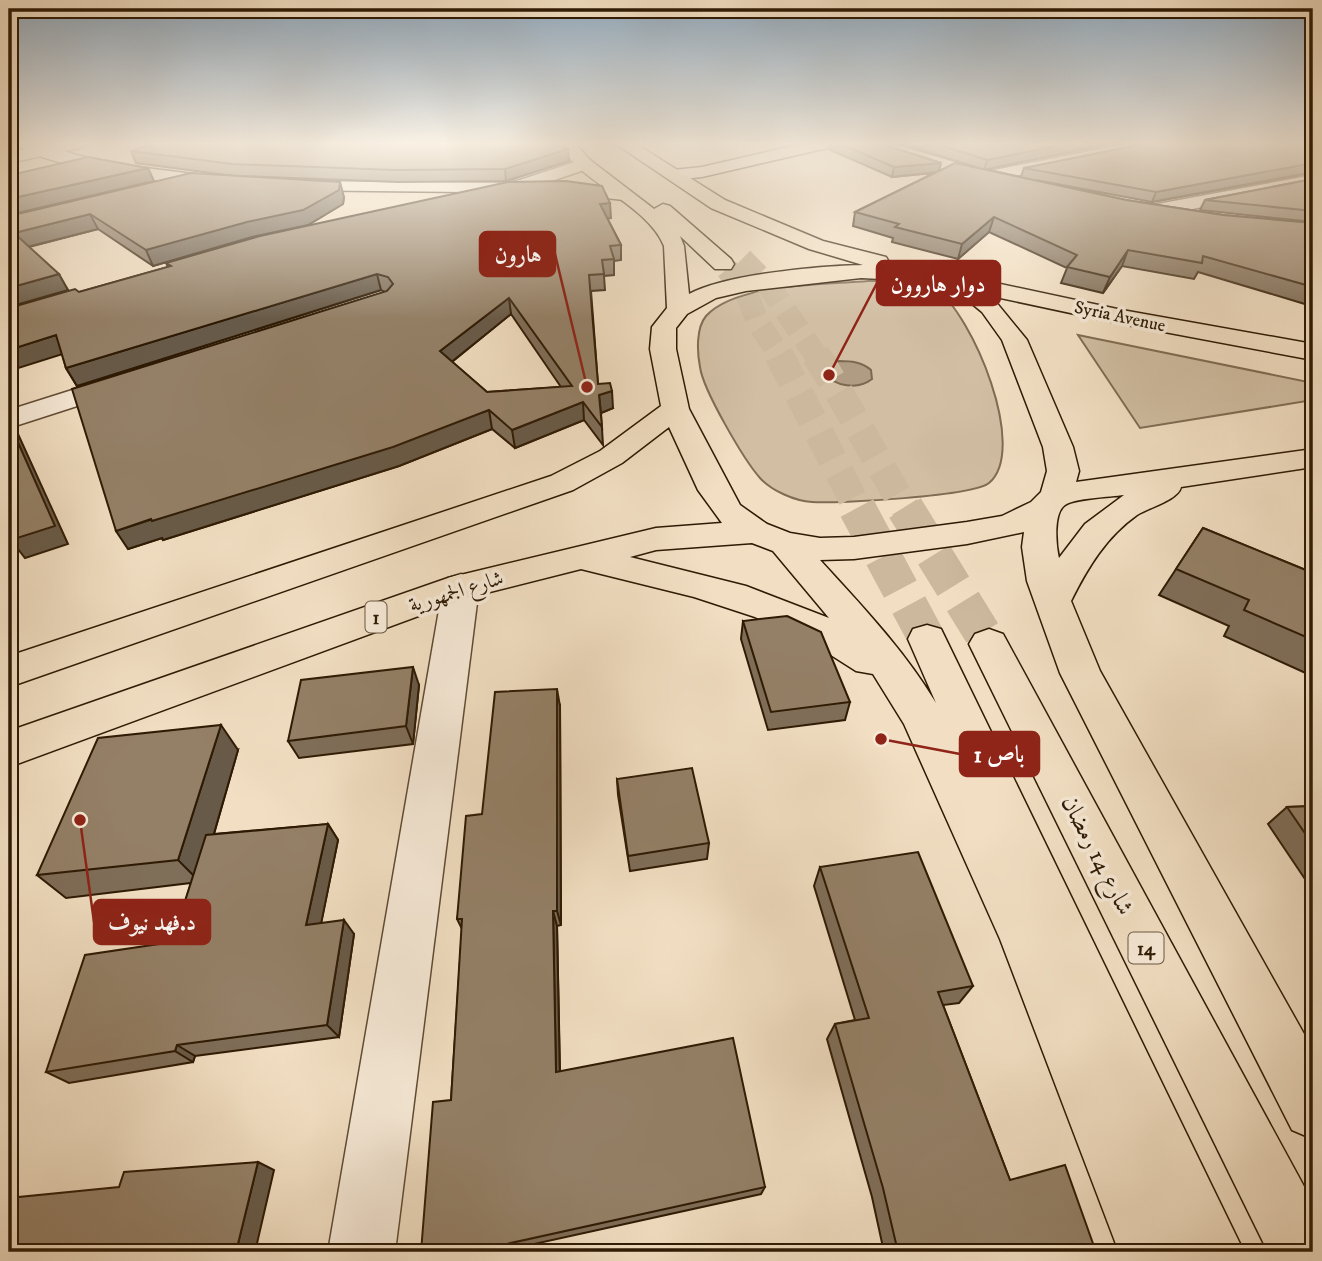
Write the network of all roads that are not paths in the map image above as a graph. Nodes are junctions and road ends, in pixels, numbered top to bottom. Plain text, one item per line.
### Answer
1 (454, 201) edge
2 (631, 201) edge
3 (656, 201) edge
4 (677, 201) edge
5 (713, 201) edge
6 (1205, 201) edge
7 (1129, 207) edge
8 (424, 208) edge
9 (1152, 211) junction
10 (1207, 219) edge
11 (742, 259) tunnel mouth
12 (723, 264) tunnel mouth
13 (928, 275) junction
14 (679, 309) junction
15 (1313, 352) edge
16 (155, 372) edge
17 (675, 409) junction
18 (9, 419) edge
19 (1313, 458) edge
20 (1197, 473) junction
21 (1049, 502) junction
22 (770, 537) junction
23 (577, 557) junction
24 (461, 587) junction
25 (1053, 601) junction
26 (989, 644) tunnel mouth
27 (914, 660) junction
28 (9, 672) edge
29 (9, 749) edge
30 (1298, 1048) edge
31 (1313, 1109) edge
32 (361, 1252) edge
33 (1152, 1252) edge
34 (1210, 1252) edge
35 (1303, 1252) edge

1 - 8 street
2 - 14 main road
3 - 12 main road
4 - 11 main road
5 - 13 main road
6 - 9 street
7 - 9 street
9 - 10 street
13 - 14 main road
13 - 15 main road, Syria Avenue
13 - 21 main road
14 - 17 main road
16 - 18 street
17 - 22 main road
17 - 28 main road
19 - 20 main road
20 - 21 main road
20 - 25 main road
21 - 22 main road
21 - 25 main road
22 - 23 main road, شارع الجمهورية / 1
22 - 27 main road
23 - 24 main road, شارع الجمهورية / 1
23 - 27 main road
24 - 29 main road, شارع الجمهورية / 1
24 - 32 street
25 - 30 main road
26 - 35 main road, شارع 14 رمضان / 14
27 - 33 main road
27 - 34 main road
30 - 31 main road

